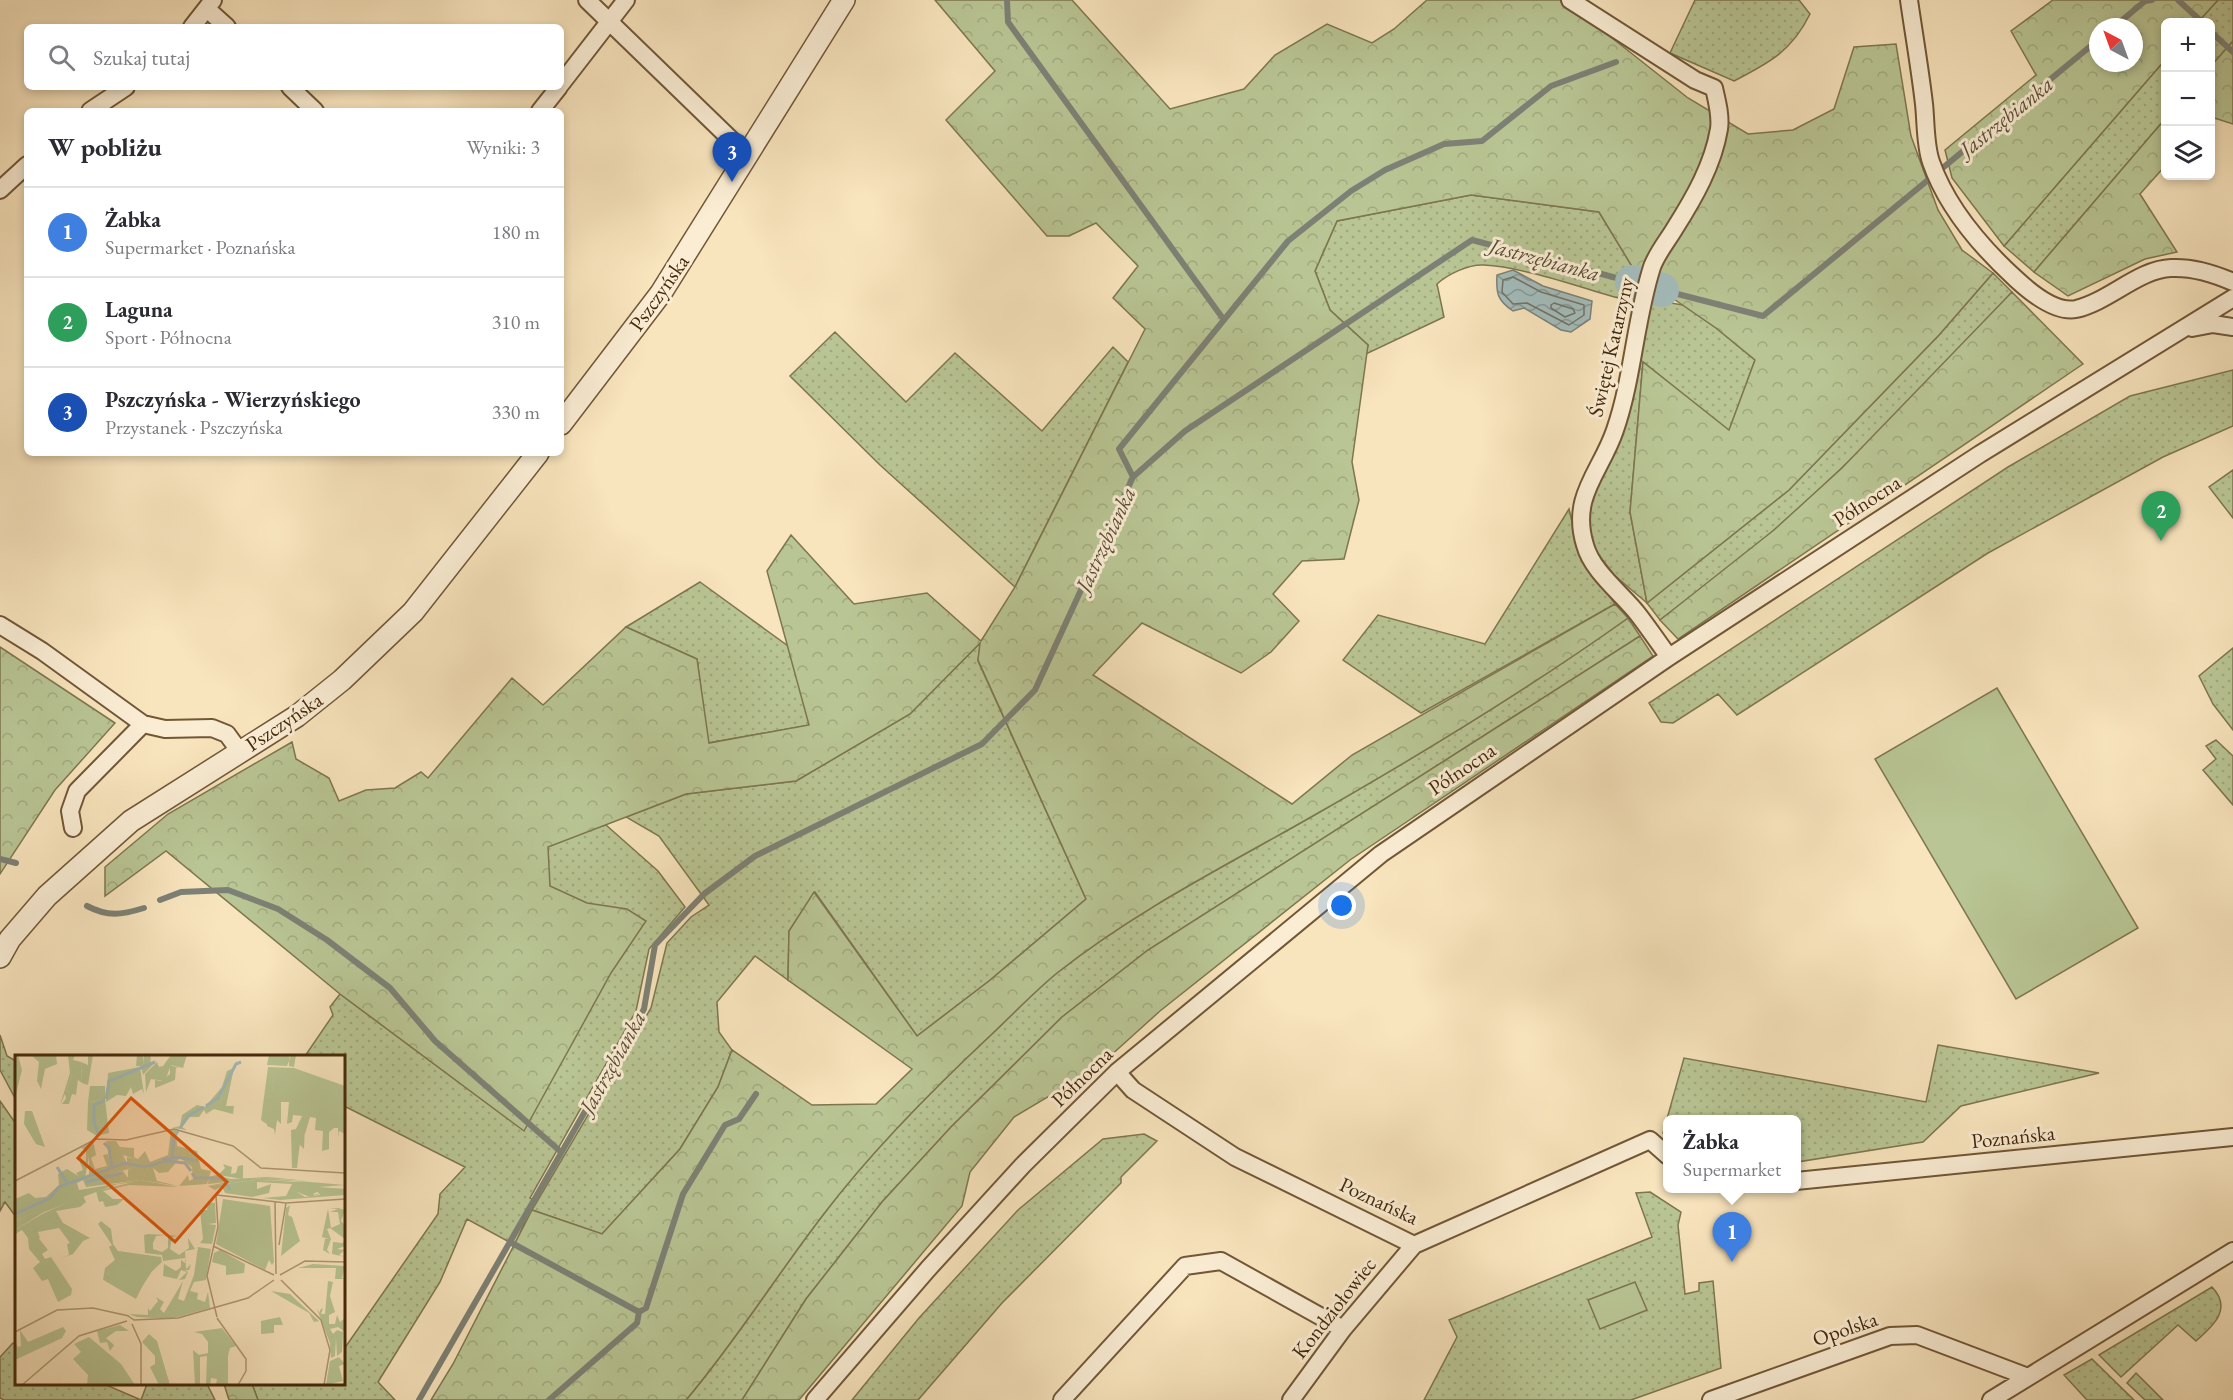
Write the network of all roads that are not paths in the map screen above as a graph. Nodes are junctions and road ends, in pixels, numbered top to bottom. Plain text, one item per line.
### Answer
1 (587, 0) edge
2 (626, 0) edge
3 (843, 0) edge
4 (1570, 0) edge
5 (1909, 0) edge
6 (210, 4) edge
7 (609, 21) junction
8 (194, 24) edge
9 (225, 24) edge
10 (564, 81) edge
11 (122, 90) edge
12 (293, 90) edge
13 (557, 90) edge
14 (94, 108) edge
15 (312, 108) edge
16 (542, 108) edge
17 (748, 156) junction
18 (24, 168) edge
19 (0, 190) edge
20 (2233, 282) edge
21 (2233, 298) edge
22 (2233, 327) edge
23 (2179, 331) junction
24 (564, 420) edge
25 (536, 456) edge
26 (0, 625) edge
27 (1669, 657) junction
28 (143, 724) junction
29 (240, 752) junction
30 (73, 828) dead end
31 (0, 957) edge
32 (1117, 1072) junction
33 (2233, 1137) edge
34 (1663, 1152) edge
35 (1801, 1181) edge
36 (1414, 1245) junction
37 (2233, 1251) edge
38 (1343, 1329) junction
39 (2028, 1377) junction
40 (815, 1400) edge
41 (1062, 1400) edge
42 (1291, 1400) edge
43 (1711, 1400) edge
44 (1991, 1400) edge

1 - 7 street
2 - 7 street
3 - 17 street, Pszczyńska
4 - 27 street, Świętej Katarzyny
5 - 20 street
6 - 8 street
6 - 9 street
7 - 10 street
7 - 17 street
11 - 14 street
12 - 15 street
13 - 16 street
17 - 24 street, Pszczyńska
18 - 19 street
21 - 23 street, Północna
22 - 23 street
23 - 27 street, Północna
25 - 29 street, Pszczyńska
26 - 28 street
27 - 32 street, Północna
28 - 29 street
28 - 30 street
29 - 31 street, Pszczyńska
32 - 36 street, Poznańska
32 - 40 street, Północna
33 - 35 street, Poznańska
34 - 36 street, Poznańska
36 - 38 street, Kondziołowiec
37 - 39 street
38 - 41 street
38 - 42 street, Kondziołowiec
39 - 43 street, Opolska
39 - 44 street

